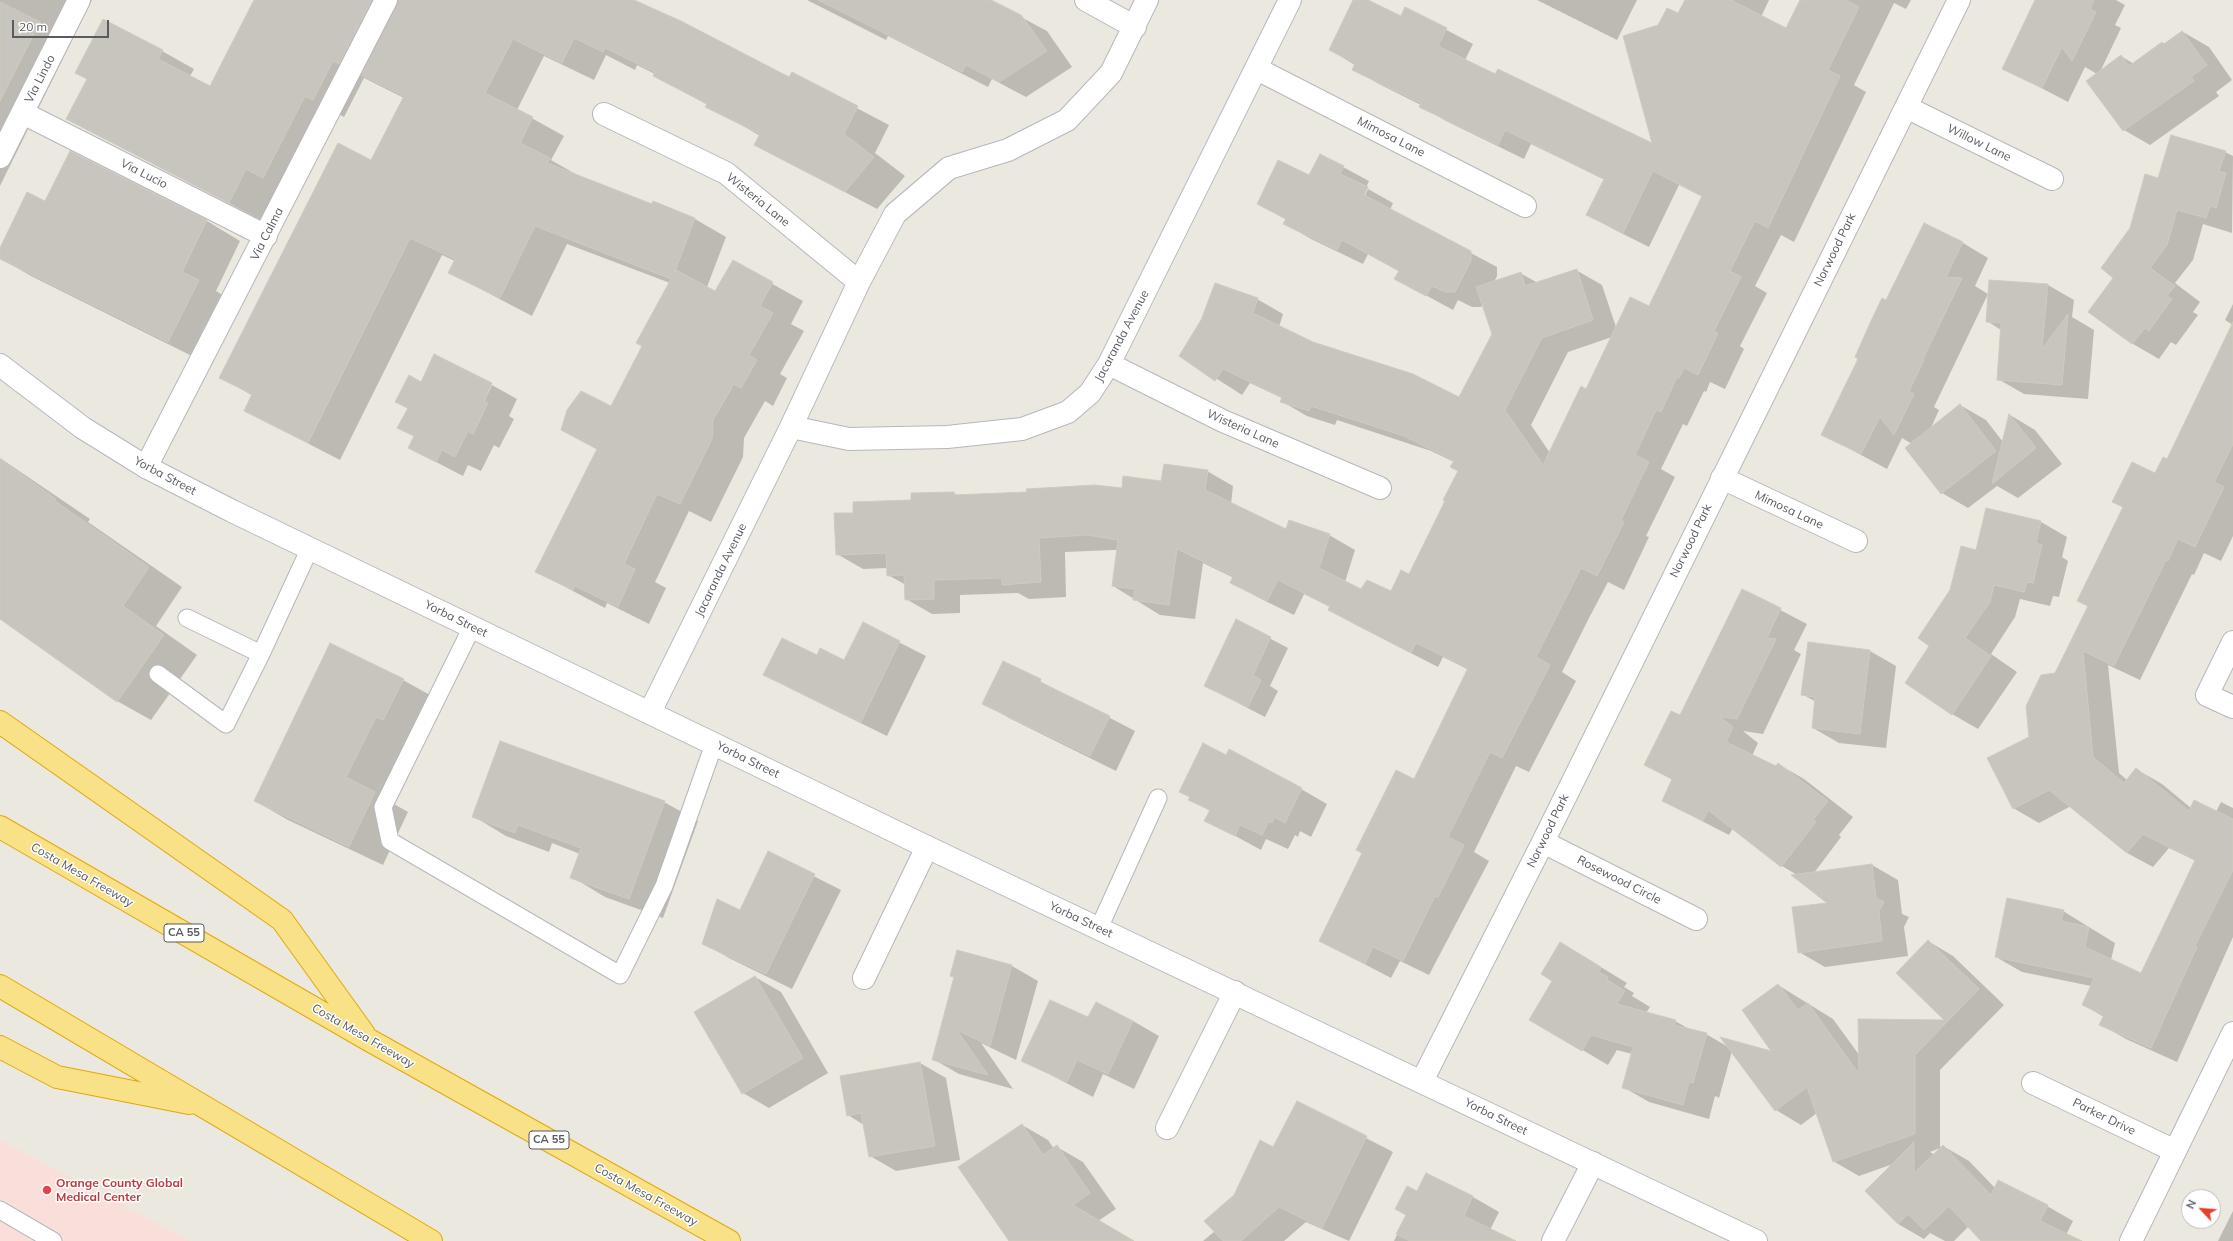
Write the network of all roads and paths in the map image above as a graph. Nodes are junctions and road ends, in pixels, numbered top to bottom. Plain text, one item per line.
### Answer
1 (79, 0) edge
2 (386, 0) edge
3 (1086, 0) edge
4 (1147, 0) edge
5 (1290, 0) edge
6 (1959, 0) edge
7 (1135, 27) junction
8 (1257, 69) junction
9 (1906, 108) junction
10 (23, 113) junction
11 (604, 114) dead end
12 (0, 157) edge
13 (2052, 179) dead end
14 (1525, 206) dead end
15 (266, 236) junction
16 (859, 282) junction
17 (1109, 364) junction
18 (0, 365) edge
19 (792, 427) junction
20 (146, 467) junction
21 (1722, 478) junction
22 (1380, 488) dead end
23 (1856, 541) dead end
24 (310, 548) junction
25 (187, 618) dead end
26 (472, 627) junction
27 (2233, 642) edge
28 (261, 654) junction
29 (158, 674) dead end
30 (2233, 707) edge
31 (650, 712) junction
32 (0, 722) edge
33 (714, 744) junction
34 (1158, 798) dead end
35 (0, 827) edge
36 (1543, 842) junction
37 (927, 847) junction
38 (1696, 919) dead end
39 (1099, 928) junction
40 (864, 978) dead end
41 (0, 986) edge
42 (1236, 992) junction
43 (2233, 1033) edge
44 (369, 1040) junction
45 (0, 1048) edge
46 (1422, 1081) junction
47 (2033, 1084) dead end
48 (207, 1107) junction
49 (1167, 1128) dead end
50 (2175, 1151) junction
51 (1593, 1163) junction
52 (0, 1210) edge
53 (28, 1235) edge
54 (53, 1241) edge
55 (431, 1241) edge
56 (729, 1241) edge
57 (1553, 1241) edge
58 (1756, 1241) edge
59 (2131, 1241) edge

1 - 10 street, Via Lindo
2 - 15 street, Via Calma
3 - 7 street
4 - 7 street, Jacaranda Avenue
5 - 8 street, Jacaranda Avenue
6 - 9 street, Norwood Park
7 - 16 street, Jacaranda Avenue
8 - 14 street, Mimosa Lane
8 - 17 street, Jacaranda Avenue
9 - 13 street, Willow Lane
9 - 21 street, Norwood Park
10 - 12 street, Via Lindo
10 - 15 street, Via Lucio
11 - 16 street, Wisteria Lane
15 - 20 street, Via Calma
16 - 19 street, Jacaranda Avenue
17 - 19 street, Jacaranda Avenue
17 - 22 street, Wisteria Lane
18 - 20 street, Yorba Street
19 - 31 street, Jacaranda Avenue
20 - 24 street, Yorba Street
21 - 23 street, Mimosa Lane
21 - 36 street, Norwood Park
24 - 26 street, Yorba Street
24 - 28 lane
25 - 28 lane
26 - 31 street, Yorba Street
26 - 33 lane
27 - 30 street
28 - 29 lane
31 - 33 street, Yorba Street
32 - 44 highway
33 - 37 street, Yorba Street
34 - 39 lane
35 - 44 highway, Costa Mesa Freeway / CA 55
36 - 38 street, Rosewood Circle
36 - 46 street, Norwood Park
37 - 39 street, Yorba Street
37 - 40 street
39 - 42 street, Yorba Street
41 - 48 highway
42 - 46 street, Yorba Street
42 - 49 street
43 - 50 street
44 - 56 highway, Costa Mesa Freeway / CA 55
45 - 48 highway
46 - 51 street, Yorba Street
47 - 50 street, Parker Drive
48 - 55 highway
50 - 59 street
51 - 57 street
51 - 58 street, Yorba Street
52 - 53 lane
53 - 54 lane

